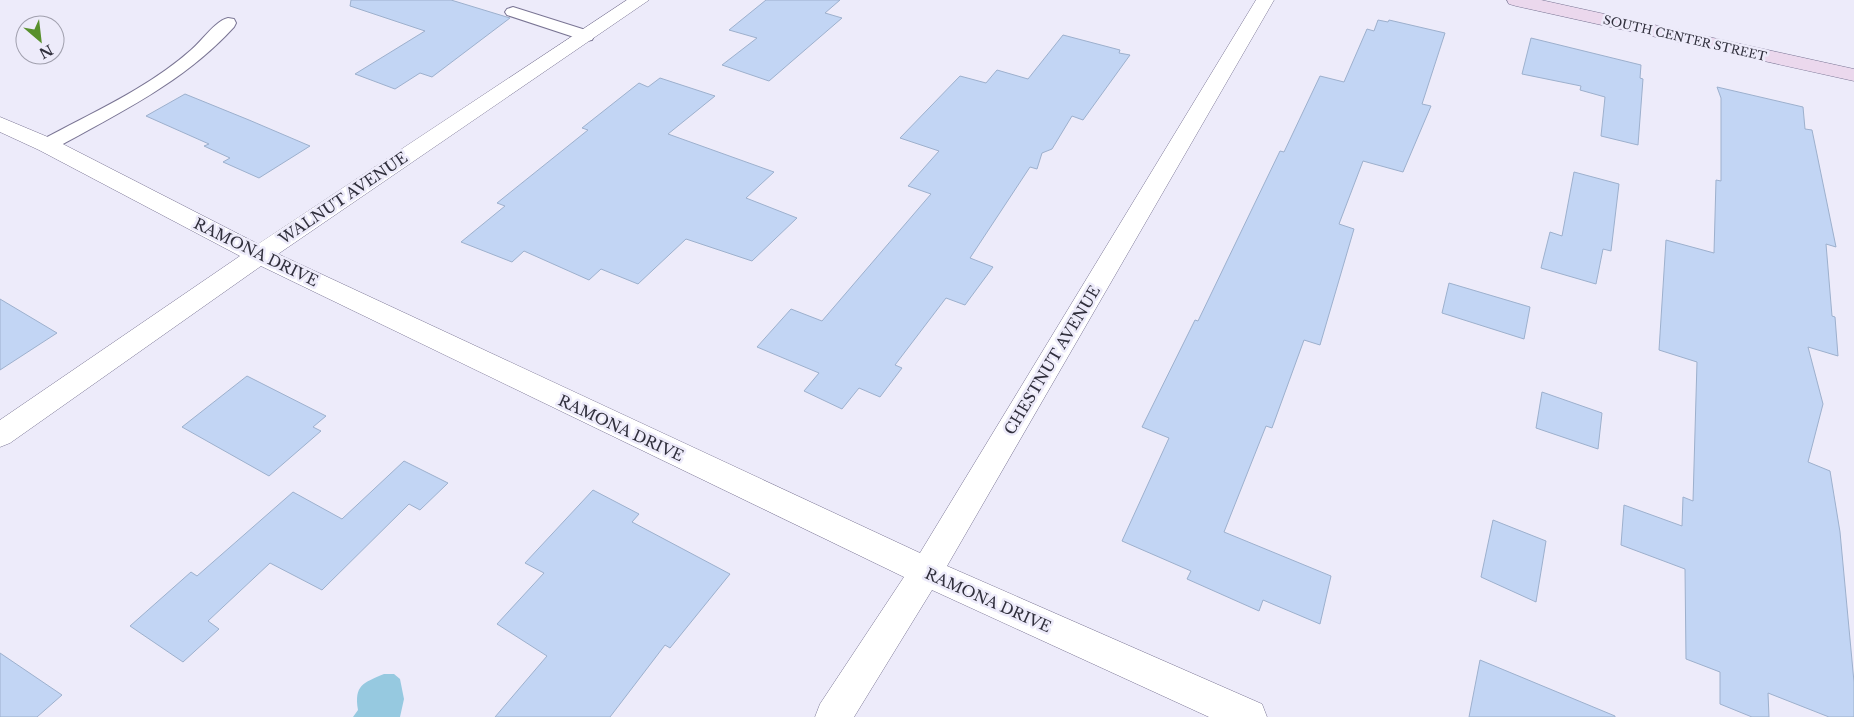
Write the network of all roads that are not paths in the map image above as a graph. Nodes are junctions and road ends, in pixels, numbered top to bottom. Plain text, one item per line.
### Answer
1 (640, 0) edge
2 (1265, 0) edge
3 (1516, 0) edge
4 (513, 12) dead end
5 (228, 23) dead end
6 (586, 36) junction
7 (1854, 75) edge
8 (0, 124) edge
9 (47, 145) junction
10 (259, 255) junction
11 (0, 435) edge
12 (926, 572) junction
13 (833, 717) edge
14 (1250, 717) edge

1 - 6 street, WALNUT AVENUE
2 - 12 street, CHESTNUT AVENUE
3 - 7 street, SOUTH CENTER STREET
4 - 6 lane
5 - 9 lane
6 - 10 street, WALNUT AVENUE
8 - 9 street, RAMONA DRIVE
9 - 10 street, RAMONA DRIVE
10 - 11 street, WALNUT AVENUE
10 - 12 street, RAMONA DRIVE
12 - 13 street, CHESTNUT AVENUE
12 - 14 street, RAMONA DRIVE

